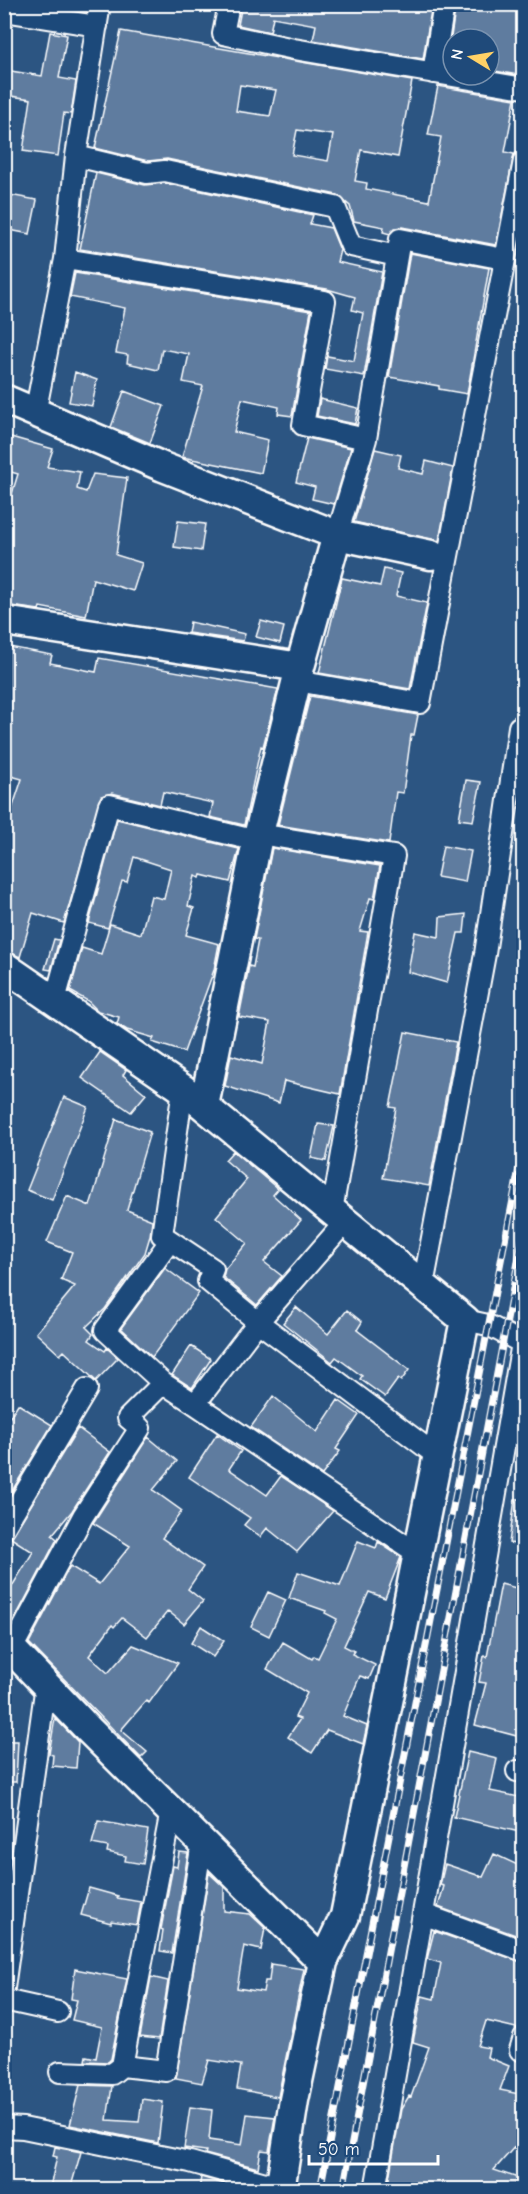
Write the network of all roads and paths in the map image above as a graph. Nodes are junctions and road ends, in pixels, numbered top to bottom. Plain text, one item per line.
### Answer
1 (100, 4) edge
2 (229, 4) edge
3 (444, 4) edge
4 (4, 12) edge
5 (97, 26) junction
6 (434, 73) junction
7 (524, 88) edge
8 (76, 156) junction
9 (524, 160) edge
10 (397, 256) junction
11 (65, 259) junction
12 (504, 259) junction
13 (4, 399) edge
14 (35, 414) junction
15 (366, 439) junction
16 (337, 535) junction
17 (439, 558) junction
18 (4, 621) edge
19 (298, 674) junction
20 (519, 727) dead end
21 (258, 837) junction
22 (4, 966) edge
23 (55, 1000) junction
24 (194, 1097) junction
25 (339, 1217) junction
26 (170, 1240) junction
27 (423, 1286) junction
28 (465, 1320) junction
29 (258, 1322) junction
30 (523, 1343) edge
31 (163, 1383) junction
32 (87, 1389) dead end
33 (195, 1404) junction
34 (436, 1455) junction
35 (4, 1528) edge
36 (418, 1554) junction
37 (8, 1645) edge
38 (46, 1684) junction
39 (171, 1811) junction
40 (202, 1842) junction
41 (423, 1914) junction
42 (524, 1951) edge
43 (322, 1962) junction
44 (4, 1988) edge
45 (4, 2000) edge
46 (58, 2012) dead end
47 (122, 2066) junction
48 (60, 2072) dead end
49 (4, 2127) edge
50 (280, 2188) edge
51 (375, 2190) edge

1 - 5 street
2 - 6 street
3 - 6 street
4 - 5 street
5 - 8 street
6 - 7 street
8 - 10 street
8 - 11 street
9 - 12 street
10 - 12 street
10 - 15 street
11 - 14 street
11 - 15 street
12 - 17 street
13 - 14 street
14 - 16 street
15 - 16 street
16 - 17 street
16 - 19 street
17 - 19 street
18 - 19 street
19 - 21 street
20 - 27 street
21 - 23 street
21 - 24 street
21 - 25 street
22 - 23 street
23 - 24 street
24 - 25 street
24 - 26 street
25 - 27 street
25 - 29 street
26 - 29 street
26 - 31 street
27 - 28 street
28 - 30 street
28 - 34 street
29 - 33 street
29 - 34 street
30 - 41 street
31 - 33 street
31 - 37 street
32 - 35 street
33 - 36 street
34 - 36 street
36 - 43 street
37 - 38 street
38 - 39 street
38 - 44 street
39 - 40 street
39 - 47 street
40 - 43 street
40 - 47 street
41 - 42 street
41 - 51 street
43 - 50 street
45 - 46 street
47 - 48 street
49 - 50 street

